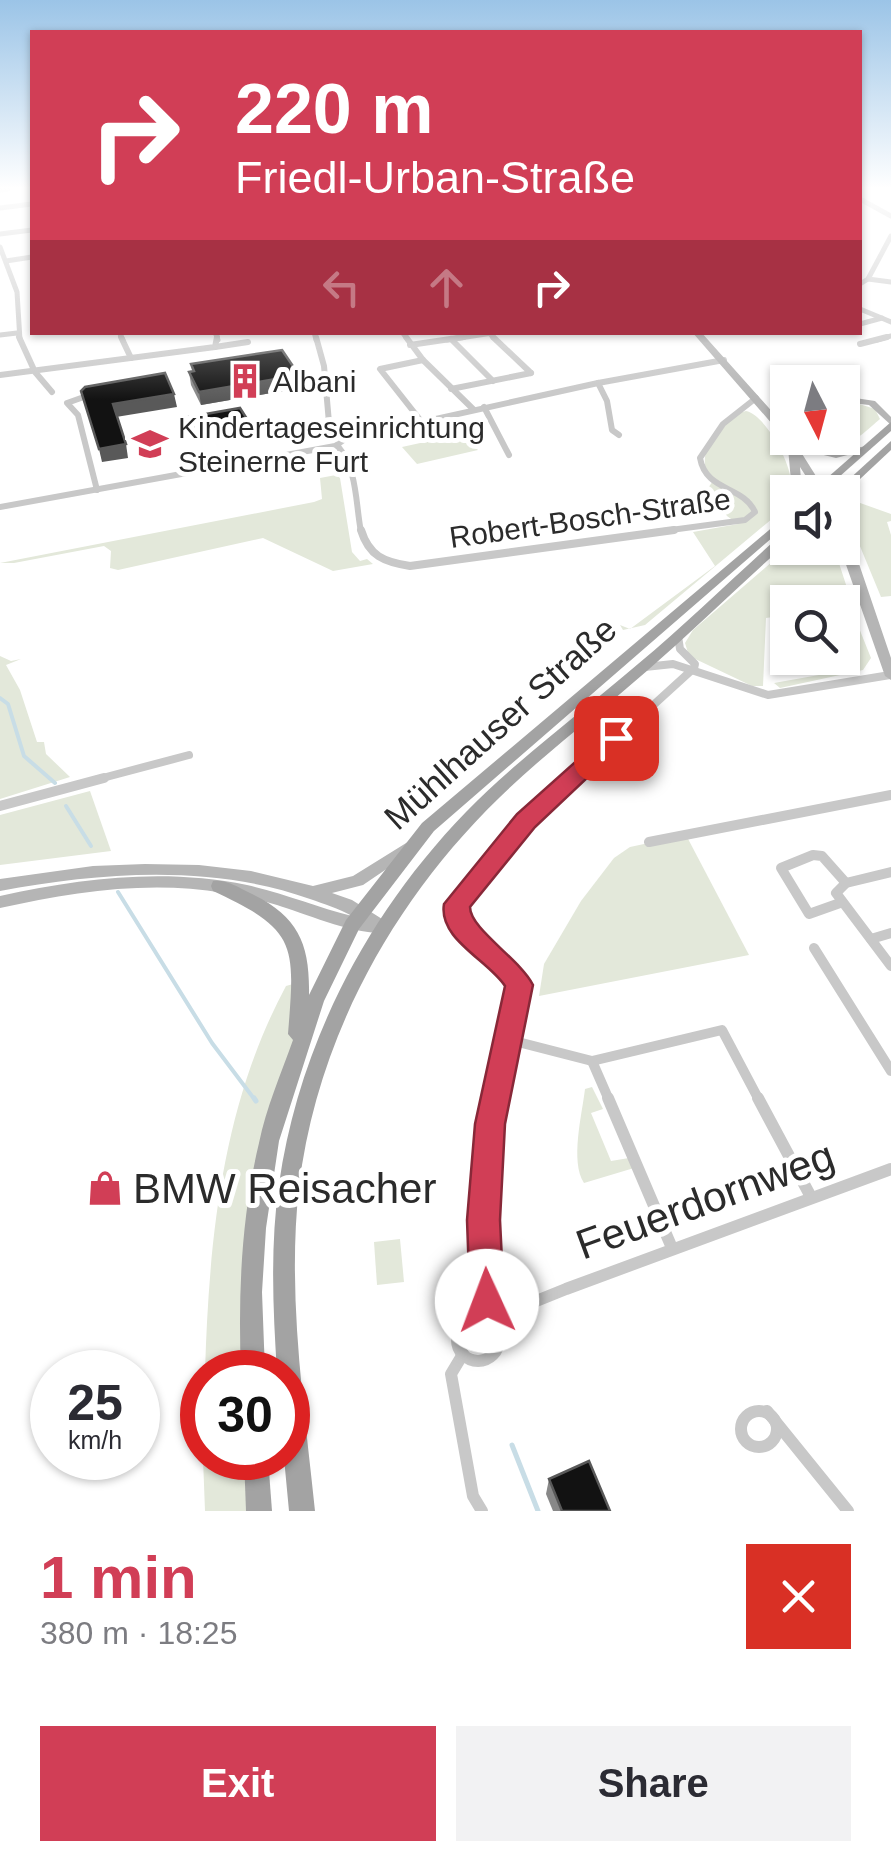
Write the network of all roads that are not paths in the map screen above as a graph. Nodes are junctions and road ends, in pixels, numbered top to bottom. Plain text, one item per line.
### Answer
1 (3, 259) edge
2 (878, 260) edge
3 (868, 279) junction
4 (891, 282) edge
5 (14, 283) junction
6 (862, 283) edge
7 (0, 285) edge
8 (862, 310) edge
9 (30, 317) edge
10 (882, 318) junction
11 (18, 319) junction
12 (891, 322) edge
13 (862, 323) edge
14 (17, 333) junction
15 (120, 335) edge
16 (216, 335) edge
17 (315, 335) edge
18 (404, 335) edge
19 (482, 335) edge
20 (491, 335) edge
21 (698, 335) edge
22 (706, 335) edge
23 (0, 336) edge
24 (891, 336) edge
25 (451, 339) junction
26 (248, 342) dead end
27 (860, 344) dead end
28 (410, 345) junction
29 (215, 346) junction
30 (131, 358) junction
31 (423, 360) junction
32 (724, 360) junction
33 (35, 372) junction
34 (0, 376) edge
35 (493, 380) junction
36 (598, 382) junction
37 (451, 389) junction
38 (52, 392) dead end
39 (81, 398) edge
40 (756, 398) junction
41 (860, 402) edge
42 (484, 407) junction
43 (473, 409) junction
44 (770, 415) edge
45 (421, 421) junction
46 (891, 424) edge
47 (330, 434) junction
48 (619, 435) dead end
49 (341, 442) junction
50 (891, 444) edge
51 (325, 445) junction
52 (866, 449) junction
53 (860, 450) edge
54 (510, 455) dead end
55 (838, 475) edge
56 (858, 475) edge
57 (98, 490) junction
58 (0, 507) edge
59 (770, 533) edge
60 (770, 556) edge
61 (853, 565) edge
62 (678, 636) junction
63 (642, 668) junction
64 (694, 668) junction
65 (891, 676) edge
66 (189, 754) dead end
67 (891, 795) edge
68 (0, 806) edge
69 (416, 841) junction
70 (649, 842) dead end
71 (891, 872) edge
72 (846, 883) junction
73 (0, 885) edge
74 (218, 886) junction
75 (308, 893) junction
76 (0, 902) edge
77 (840, 903) junction
78 (357, 918) junction
79 (384, 928) junction
80 (891, 933) edge
81 (871, 939) junction
82 (814, 948) dead end
83 (891, 966) edge
84 (518, 1042) dead end
85 (296, 1054) junction
86 (592, 1061) junction
87 (891, 1071) edge
88 (891, 1170) edge
89 (811, 1197) junction
90 (672, 1248) junction
91 (487, 1322) junction
92 (252, 1350) edge
93 (463, 1354) junction
94 (767, 1410) dead end
95 (257, 1480) edge
96 (259, 1511) edge
97 (302, 1511) edge
98 (482, 1511) edge
99 (848, 1511) edge

1 - 5 street
2 - 3 street
3 - 4 street
3 - 6 street
5 - 7 street
5 - 11 street
8 - 10 street
9 - 11 street
10 - 12 street
10 - 13 street
11 - 14 street
14 - 23 street
14 - 33 street
15 - 30 street
16 - 29 street
17 - 47 street
18 - 28 street
19 - 25 street
20 - 35 street
21 - 32 street
22 - 32 street
24 - 27 street
25 - 28 street
25 - 35 street
26 - 29 street
28 - 31 street
29 - 30 street
30 - 33 street
31 - 37 street
31 - 45 street
32 - 36 street
32 - 40 street
33 - 34 street
33 - 38 street
35 - 37 street
36 - 42 street
36 - 48 street
37 - 43 street
39 - 57 street
40 - 44 street
40 - 49 street, Robert-Bosch-Straße
41 - 46 street
42 - 43 street
42 - 54 street
43 - 45 street
45 - 49 street
46 - 52 main road
47 - 49 street
47 - 51 street
49 - 51 street
50 - 56 main road
51 - 57 street
52 - 53 street
52 - 55 main road
57 - 58 street
59 - 69 main road, Mühlhauser Straße
60 - 62 main road, Mühlhauser Straße
61 - 65 street
62 - 63 main road, Mühlhauser Straße
62 - 64 street
63 - 64 street
63 - 79 main road, Mühlhauser Straße
64 - 65 street
64 - 91 street
66 - 68 street
67 - 70 street
69 - 75 street
69 - 78 main road, Mühlhauser Straße
71 - 72 street
72 - 77 street
72 - 77 street
73 - 75 street
74 - 76 street
74 - 78 street
74 - 85 main road
75 - 78 street
77 - 81 street
78 - 79 street
78 - 85 main road, Mühlhauser Straße
79 - 97 main road, Mühlhauser Straße
80 - 81 street
81 - 83 street
82 - 87 street
84 - 86 street
85 - 92 main road, Mühlhauser Straße
86 - 89 street
86 - 90 street
88 - 89 street, Feuerdornweg
89 - 90 street, Feuerdornweg
90 - 91 street, Feuerdornweg
91 - 93 street
91 - 93 street
93 - 98 street
94 - 99 street
95 - 96 main road

